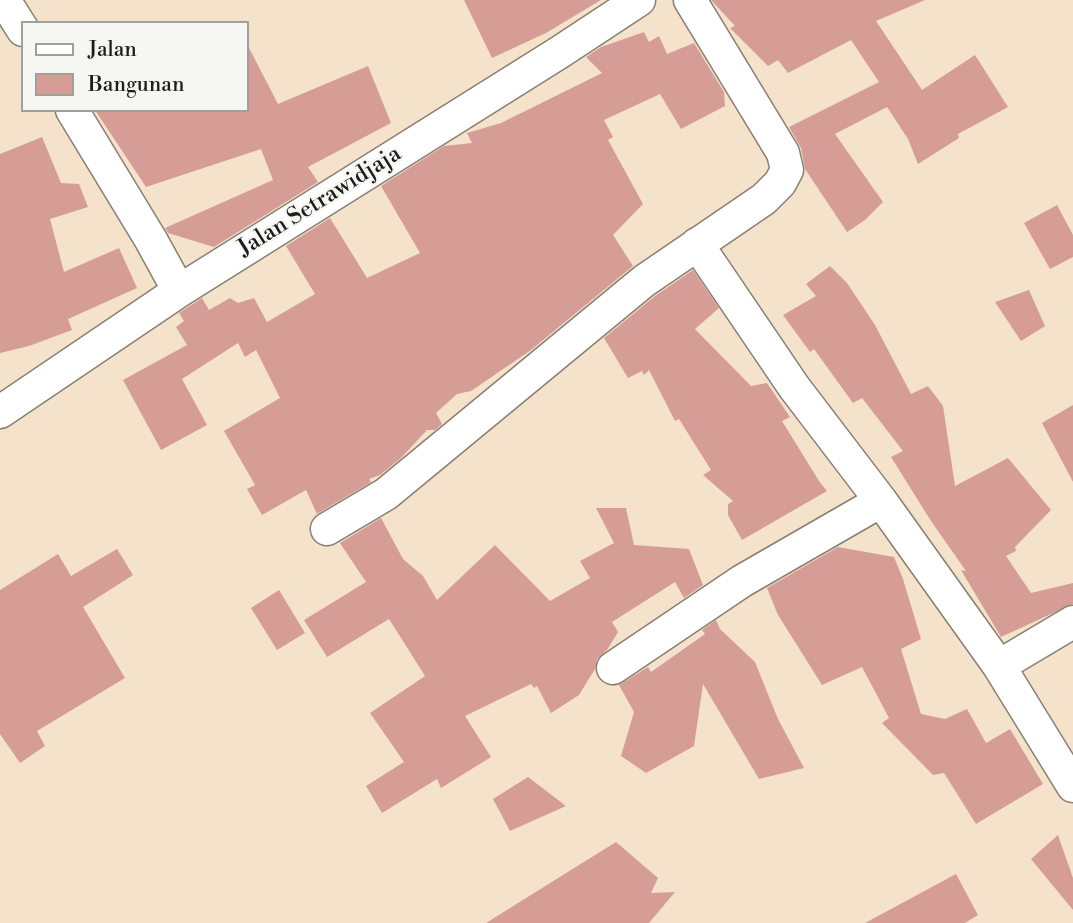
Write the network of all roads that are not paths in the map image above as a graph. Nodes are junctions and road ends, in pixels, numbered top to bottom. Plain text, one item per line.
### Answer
1 (4, 0) edge
2 (639, 0) edge
3 (690, 0) edge
4 (21, 27) edge
5 (73, 112) edge
6 (697, 244) junction
7 (179, 291) junction
8 (0, 412) edge
9 (881, 501) junction
10 (327, 529) dead end
11 (1073, 622) edge
12 (999, 666) junction
13 (613, 668) dead end
14 (1073, 786) edge

1 - 4 street
2 - 7 street, Jalan Setrawidjaja
3 - 6 street
5 - 7 street
6 - 9 street
6 - 10 street
7 - 8 street, Jalan Setrawidjaja
9 - 12 street
9 - 13 street
11 - 12 street
12 - 14 street

